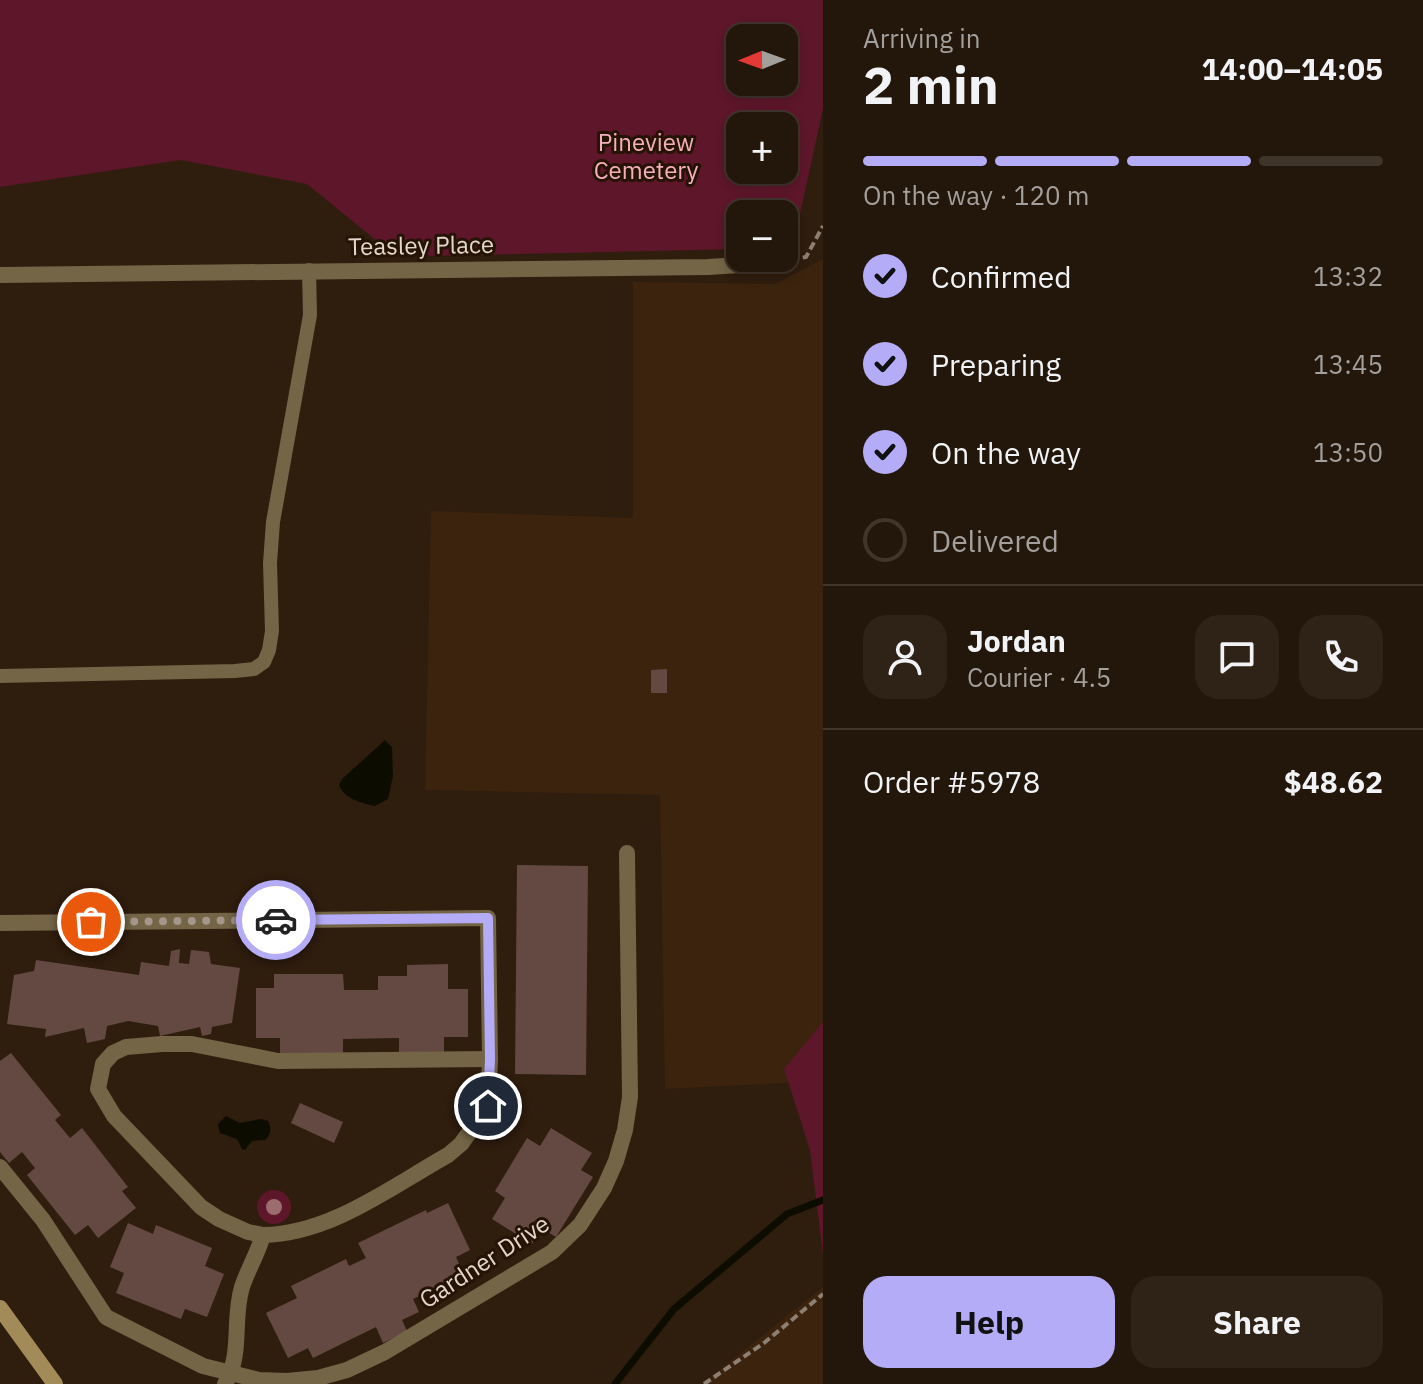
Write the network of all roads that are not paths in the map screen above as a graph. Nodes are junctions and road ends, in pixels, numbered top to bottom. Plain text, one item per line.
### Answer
1 (726, 266) edge
2 (309, 270) junction
3 (0, 275) edge
4 (0, 676) edge
5 (627, 853) dead end
6 (0, 923) edge
7 (490, 1059) junction
8 (0, 1167) edge
9 (263, 1235) junction
10 (0, 1308) edge
11 (228, 1378) edge
12 (55, 1384) edge

1 - 2 street, Teasley Place
2 - 3 street, Teasley Place
2 - 4 lane
5 - 11 street, Gardner Drive
6 - 7 street
7 - 9 street
7 - 9 street
8 - 11 street, Gardner Drive
9 - 11 street
10 - 12 main road

